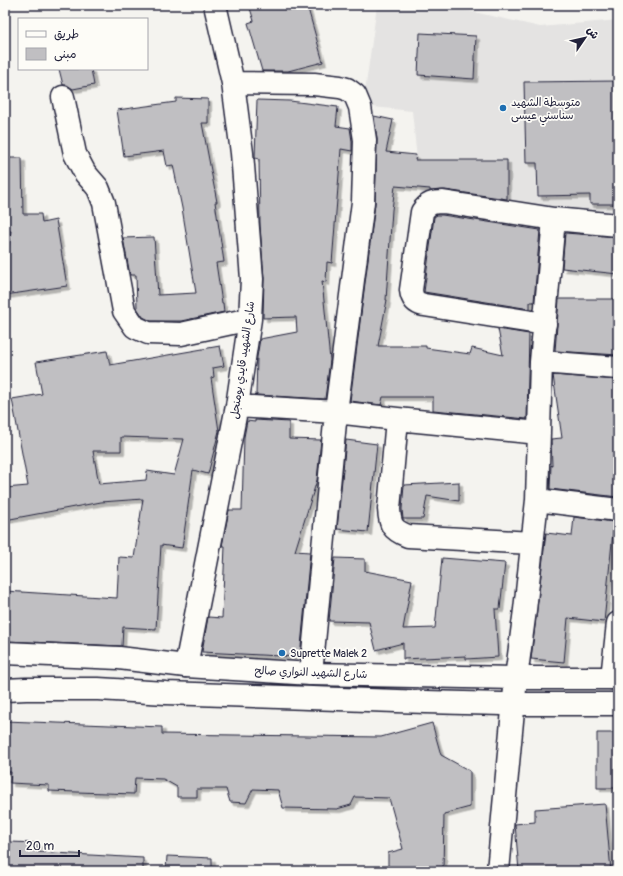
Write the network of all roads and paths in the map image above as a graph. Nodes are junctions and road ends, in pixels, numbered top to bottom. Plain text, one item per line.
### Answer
1 (215, 5) edge
2 (233, 83) junction
3 (63, 97) dead end
4 (554, 219) junction
5 (618, 225) edge
6 (250, 319) junction
7 (544, 324) junction
8 (542, 362) junction
9 (618, 368) edge
10 (238, 406) junction
11 (336, 412) junction
12 (397, 419) junction
13 (539, 432) junction
14 (537, 500) junction
15 (618, 510) edge
16 (532, 543) junction
17 (618, 623) edge
18 (5, 653) edge
19 (186, 666) junction
20 (311, 674) junction
21 (516, 678) junction
22 (615, 678) edge
23 (5, 690) edge
24 (514, 704) junction
25 (618, 704) edge
26 (498, 871) edge

1 - 2 street, شارع الشهيد قايدي بومنجل
2 - 6 street, شارع الشهيد قايدي بومنجل
2 - 11 street
3 - 6 street
4 - 5 street
4 - 7 street
4 - 7 street
6 - 10 street, شارع الشهيد قايدي بومنجل
7 - 8 street
8 - 9 street
8 - 13 street
10 - 11 street
10 - 19 street, شارع الشهيد قايدي بومنجل
11 - 12 street
11 - 20 street
12 - 13 street
12 - 16 street
13 - 14 street
14 - 15 street
14 - 16 street
16 - 21 street
17 - 22 street
18 - 19 street, شارع الشهيد النواري صالح
19 - 20 street, شارع الشهيد النواري صالح
20 - 21 street, شارع الشهيد النواري صالح
21 - 22 street, شارع الشهيد النواري صالح
21 - 24 street
23 - 24 street
24 - 25 street
24 - 26 street

